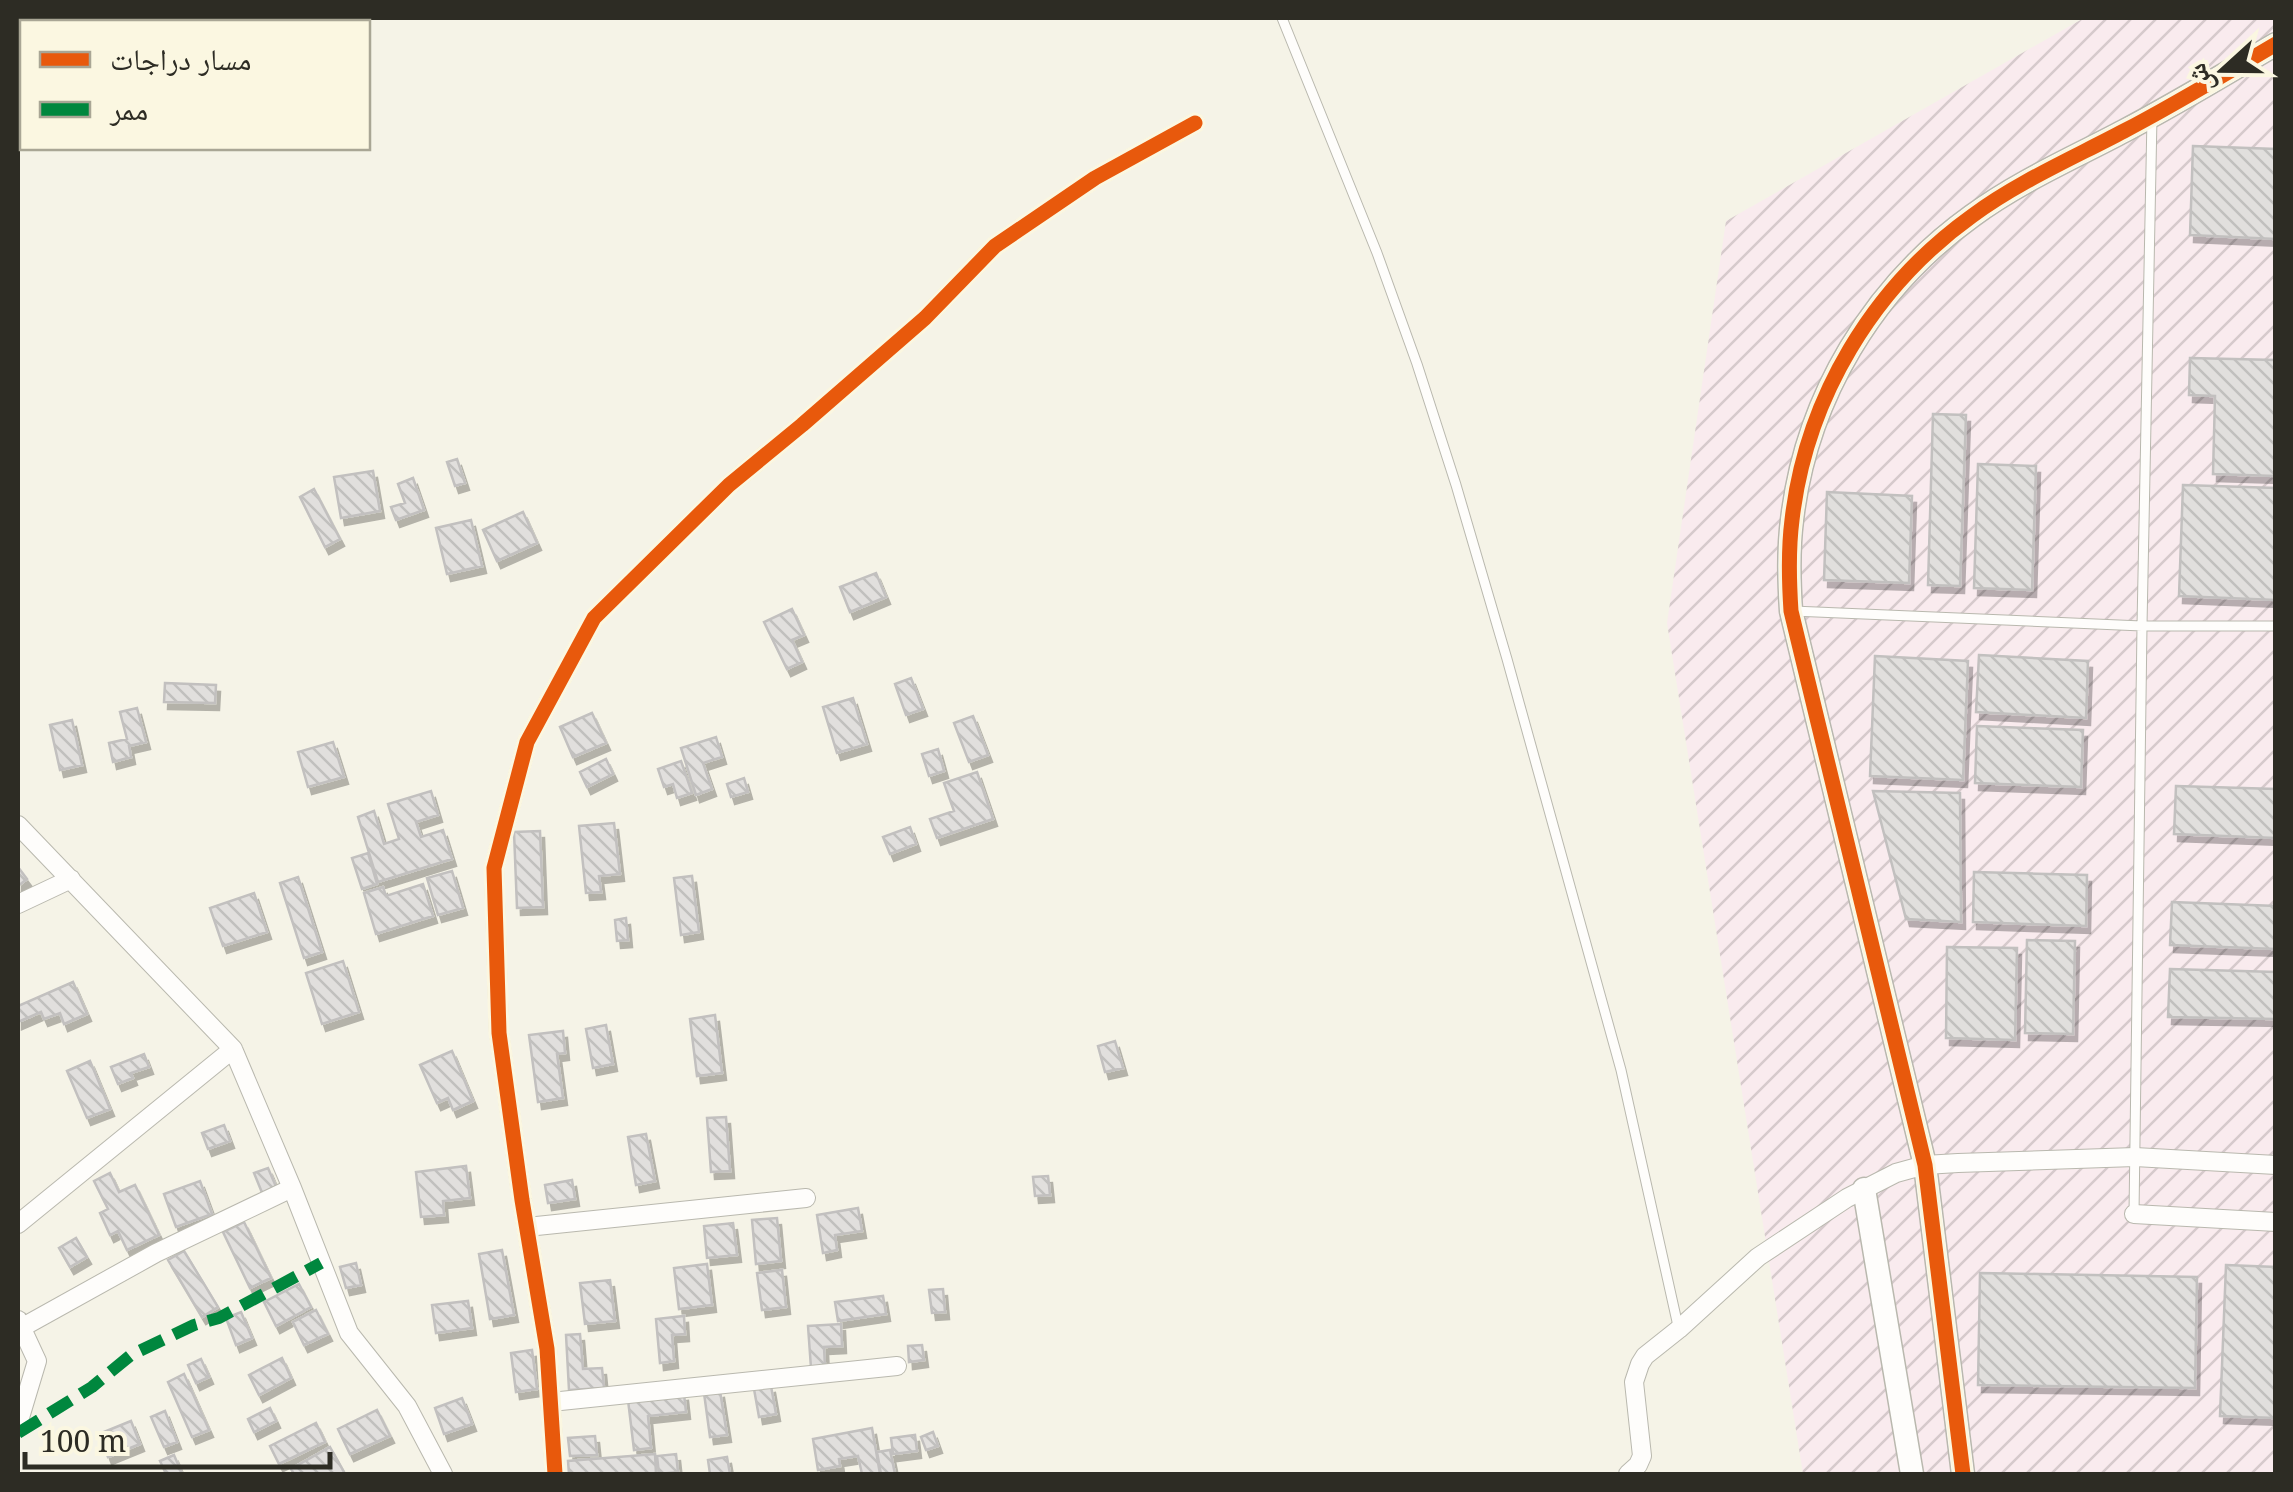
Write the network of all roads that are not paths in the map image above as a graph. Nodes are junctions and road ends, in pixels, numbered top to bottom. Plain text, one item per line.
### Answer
1 (1282, 18) edge
2 (2276, 44) edge
3 (2152, 116) junction
4 (1195, 123) dead end
5 (1791, 611) junction
6 (2142, 626) junction
7 (2276, 626) edge
8 (18, 825) edge
9 (71, 879) junction
10 (18, 904) edge
11 (233, 1049) junction
12 (2135, 1157) junction
13 (1925, 1165) junction
14 (2276, 1165) edge
15 (292, 1188) junction
16 (1864, 1189) junction
17 (806, 1198) dead end
18 (2134, 1214) joint
19 (2276, 1222) edge
20 (18, 1224) edge
21 (527, 1227) junction
22 (19, 1324) edge
23 (1679, 1329) junction
24 (897, 1366) dead end
25 (551, 1402) junction
26 (18, 1424) edge
27 (442, 1474) edge
28 (556, 1474) edge
29 (1628, 1474) edge
30 (1912, 1474) edge
31 (1963, 1474) edge

1 - 23 lane
2 - 3 street
3 - 5 street
3 - 6 lane
4 - 21 street
5 - 6 lane
5 - 13 street
6 - 7 lane
6 - 12 lane
8 - 9 street
9 - 10 street
9 - 11 street
11 - 15 street
11 - 20 street
12 - 13 street
12 - 14 street
12 - 18 lane
13 - 16 street
13 - 31 street
15 - 22 street
15 - 27 street
16 - 23 street
16 - 30 street
17 - 21 street
18 - 19 street
21 - 25 street
22 - 26 street
23 - 29 street
24 - 25 street
25 - 28 street

